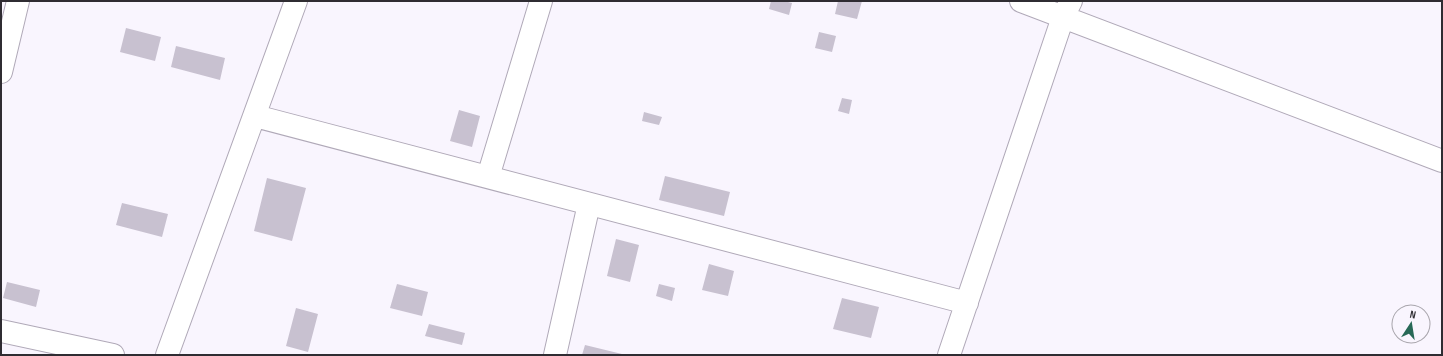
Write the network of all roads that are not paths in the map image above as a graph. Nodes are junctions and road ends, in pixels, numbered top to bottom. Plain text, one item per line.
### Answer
1 (18, 1) edge
2 (296, 1) edge
3 (541, 1) edge
4 (1021, 1) edge
5 (1067, 9) edge
6 (1, 72) edge
7 (255, 116) junction
8 (1442, 161) edge
9 (488, 177) junction
10 (590, 204) junction
11 (967, 303) junction
12 (1, 331) edge
13 (113, 355) edge
14 (167, 355) edge
15 (554, 355) edge
16 (949, 355) edge

1 - 6 street
2 - 7 street
3 - 9 street
4 - 5 street
5 - 8 street
5 - 11 street
7 - 9 street
7 - 14 street
9 - 10 street
10 - 11 street
10 - 15 street
11 - 16 street
12 - 13 street

